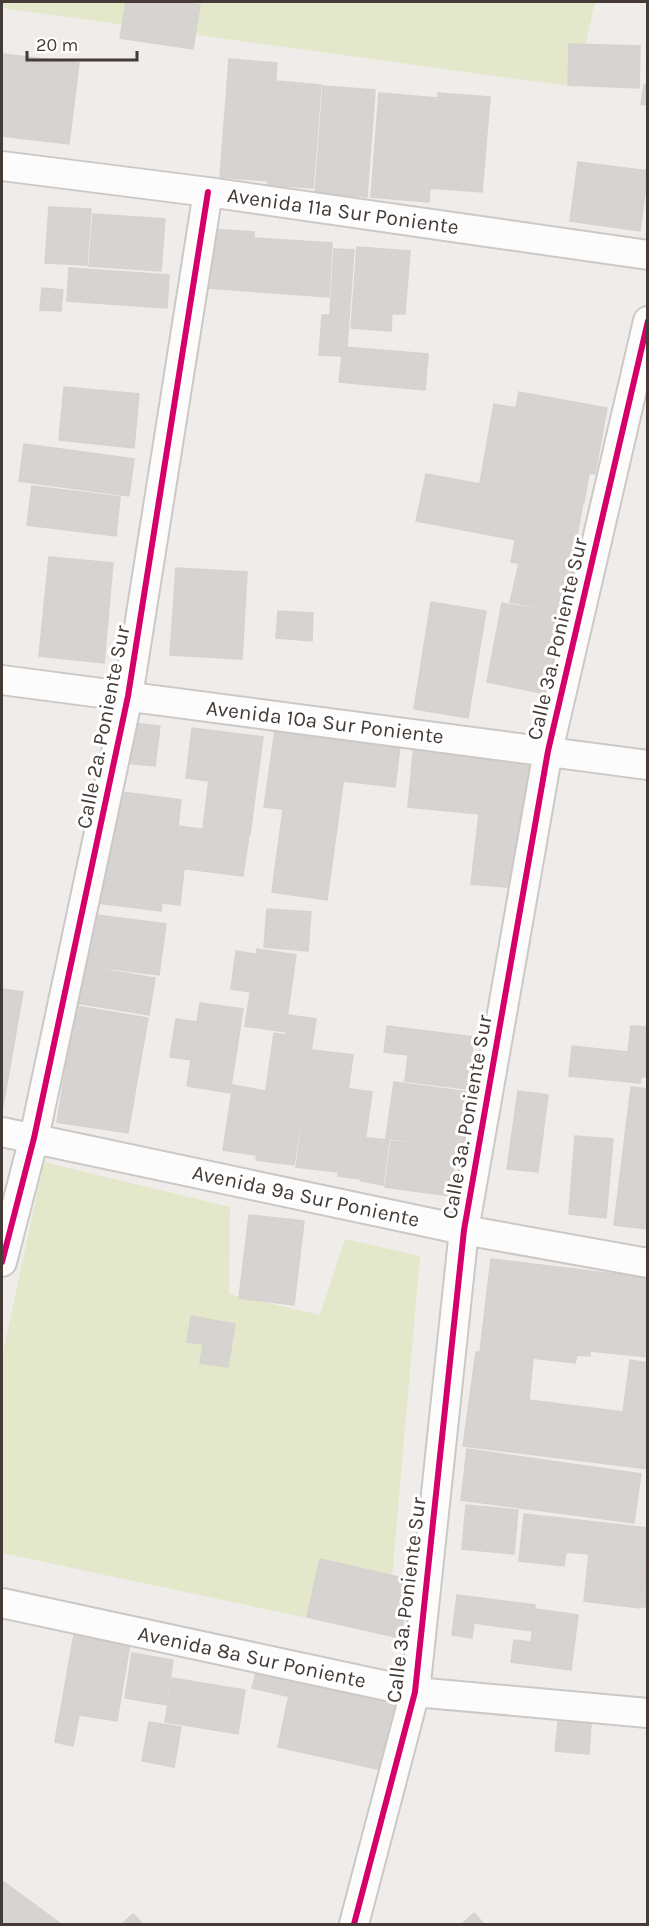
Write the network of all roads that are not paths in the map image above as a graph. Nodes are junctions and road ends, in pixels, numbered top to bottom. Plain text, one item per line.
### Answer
1 (2, 166) edge
2 (208, 192) junction
3 (648, 255) edge
4 (648, 321) edge
5 (2, 680) edge
6 (128, 696) junction
7 (548, 751) junction
8 (648, 765) edge
9 (2, 1132) edge
10 (34, 1138) junction
11 (464, 1230) junction
12 (2, 1262) edge
13 (648, 1263) edge
14 (2, 1603) edge
15 (415, 1692) junction
16 (648, 1713) edge
17 (354, 1924) edge

1 - 2 street, Avenida 11a Sur Poniente
2 - 3 street, Avenida 11a Sur Poniente
2 - 6 street, Calle 2a. Poniente Sur
4 - 7 street, Calle 3a. Poniente Sur
5 - 6 street, Avenida 10a Sur Poniente
6 - 7 street, Avenida 10a Sur Poniente
6 - 10 street, Calle 2a. Poniente Sur
7 - 8 street, Avenida 10a Sur Poniente
7 - 11 street, Calle 3a. Poniente Sur
9 - 10 street, Avenida 9a Sur Poniente
10 - 11 street, Avenida 9a Sur Poniente
10 - 12 street, Calle 2a. Poniente Sur
11 - 13 street, Avenida 9a Sur Poniente
11 - 15 street, Calle 3a. Poniente Sur
14 - 15 street, Avenida 8a Sur Poniente
15 - 16 street, Avenida 8a Sur Poniente
15 - 17 street, Calle 3a. Poniente Sur

